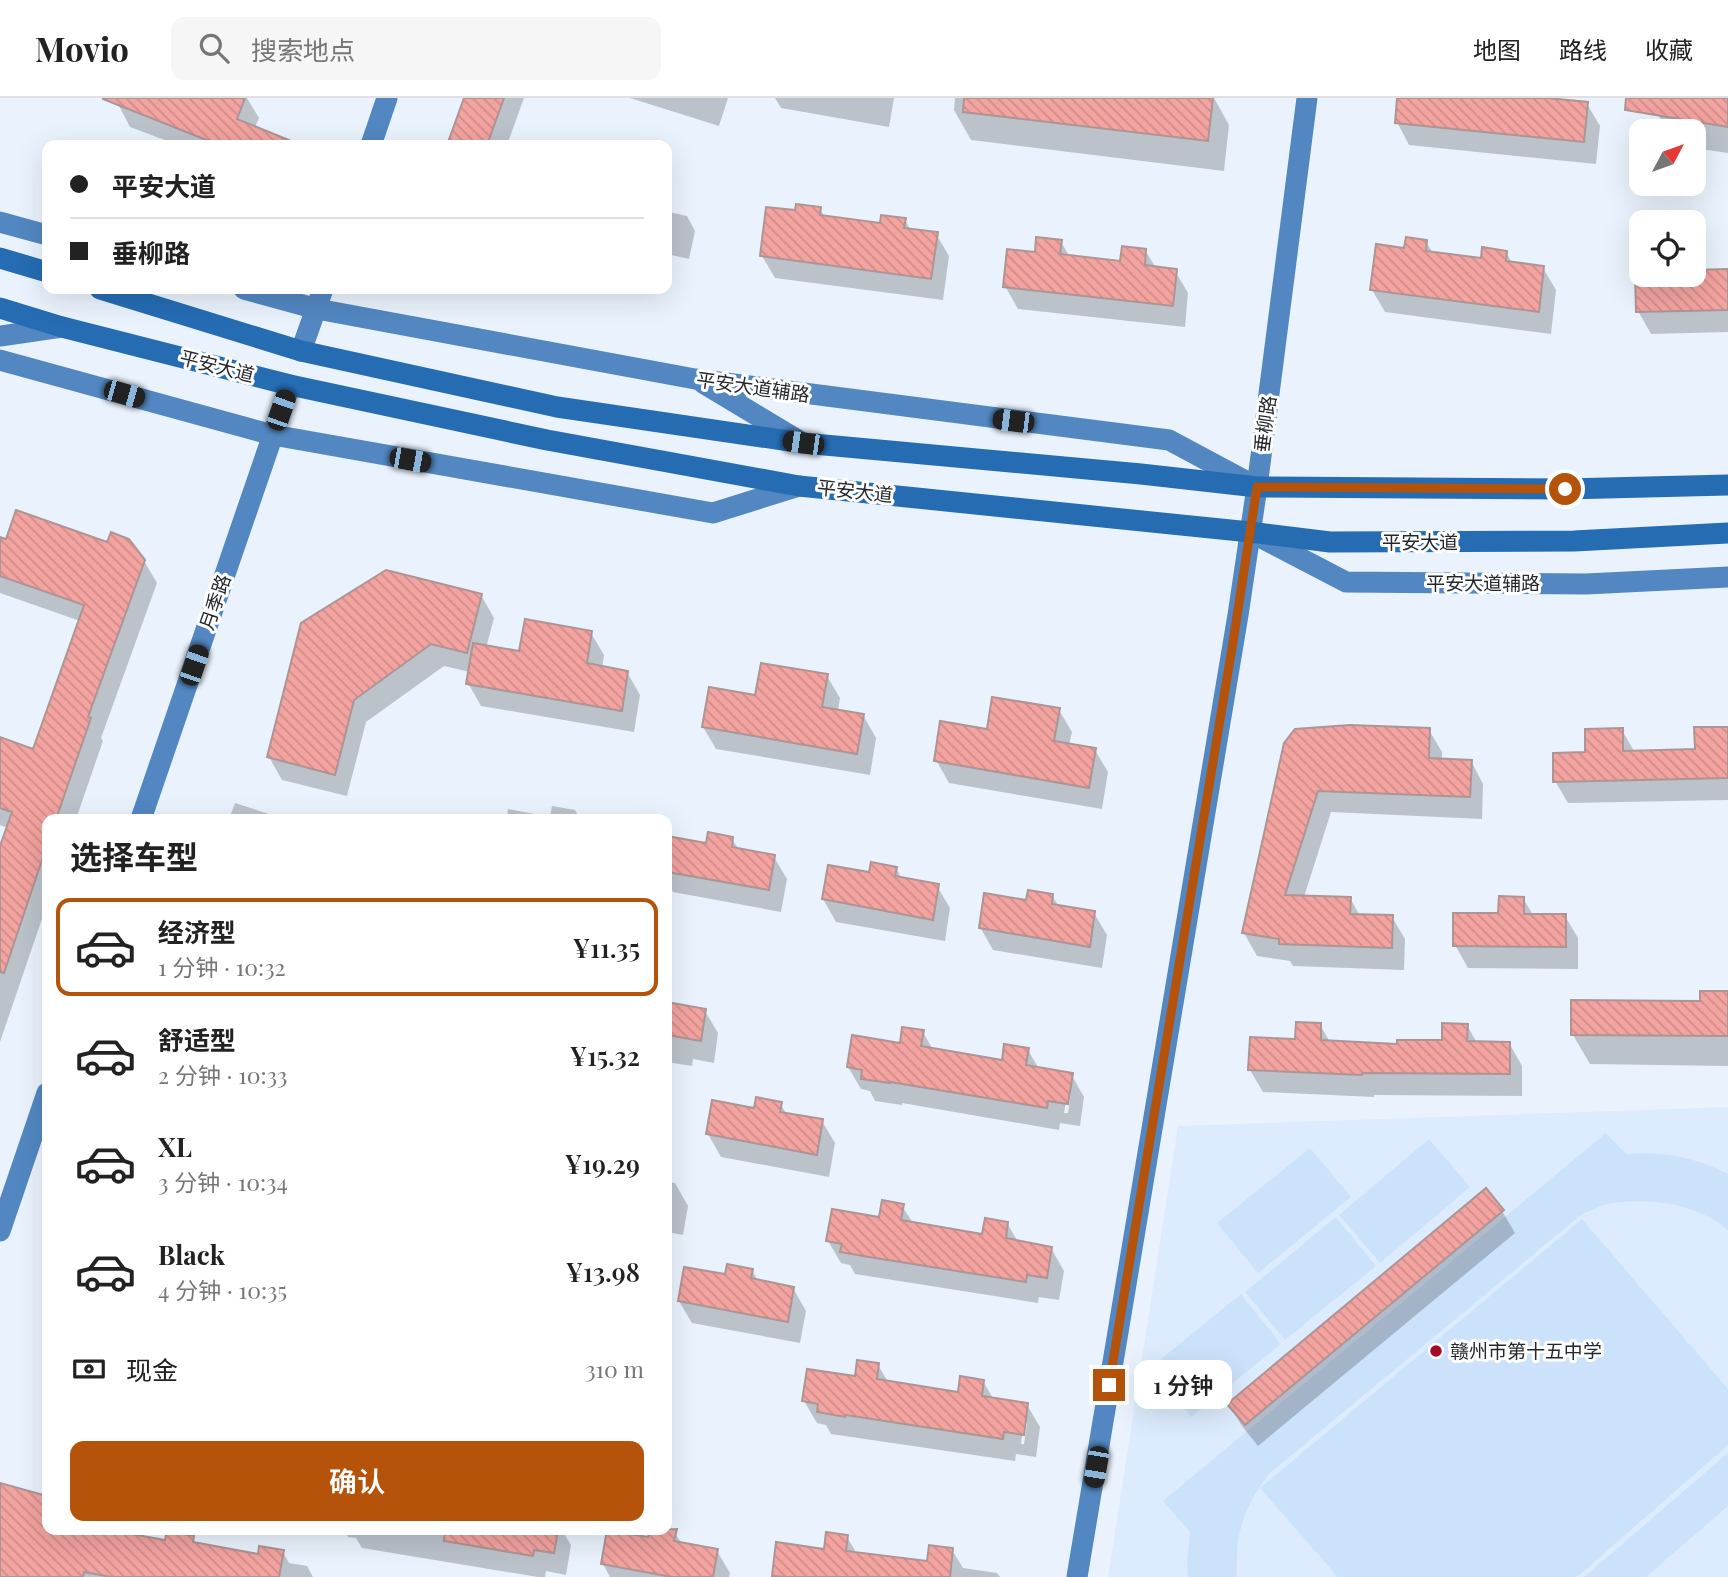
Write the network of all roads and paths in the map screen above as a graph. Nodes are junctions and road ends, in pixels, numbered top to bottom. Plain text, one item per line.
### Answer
1 (387, 98) edge
2 (1307, 98) edge
3 (373, 140) edge
4 (0, 222) edge
5 (42, 234) edge
6 (0, 258) edge
7 (42, 271) edge
8 (116, 294) edge
9 (282, 294) edge
10 (320, 299) edge
11 (0, 308) edge
12 (62, 327) junction
13 (0, 336) edge
14 (301, 351) junction
15 (0, 360) edge
16 (695, 379) junction
17 (290, 384) junction
18 (273, 435) junction
19 (803, 443) junction
20 (1728, 485) edge
21 (799, 486) junction
22 (1257, 487) junction
23 (1250, 532) junction
24 (1728, 533) edge
25 (1728, 578) edge
26 (143, 814) edge
27 (42, 1108) edge
28 (0, 1231) edge
29 (1077, 1577) edge

1 - 3 street
2 - 22 street, 垂柳路
4 - 5 street
6 - 7 main road
8 - 14 main road, 平安大道
9 - 10 street, 平安大道辅路
10 - 14 street
10 - 16 street, 平安大道辅路
11 - 12 main road, 平安大道
12 - 13 street
12 - 17 main road, 平安大道
14 - 19 main road, 平安大道
15 - 18 street
16 - 19 street
16 - 22 street, 平安大道辅路
17 - 18 street, 月季路
17 - 21 main road, 平安大道
18 - 21 street
18 - 26 street, 月季路
19 - 22 main road, 平安大道
20 - 22 main road, 平安大道
21 - 23 main road, 平安大道
22 - 23 street, 垂柳路
23 - 24 main road, 平安大道
23 - 25 street, 平安大道辅路
23 - 29 street, 垂柳路
27 - 28 street

